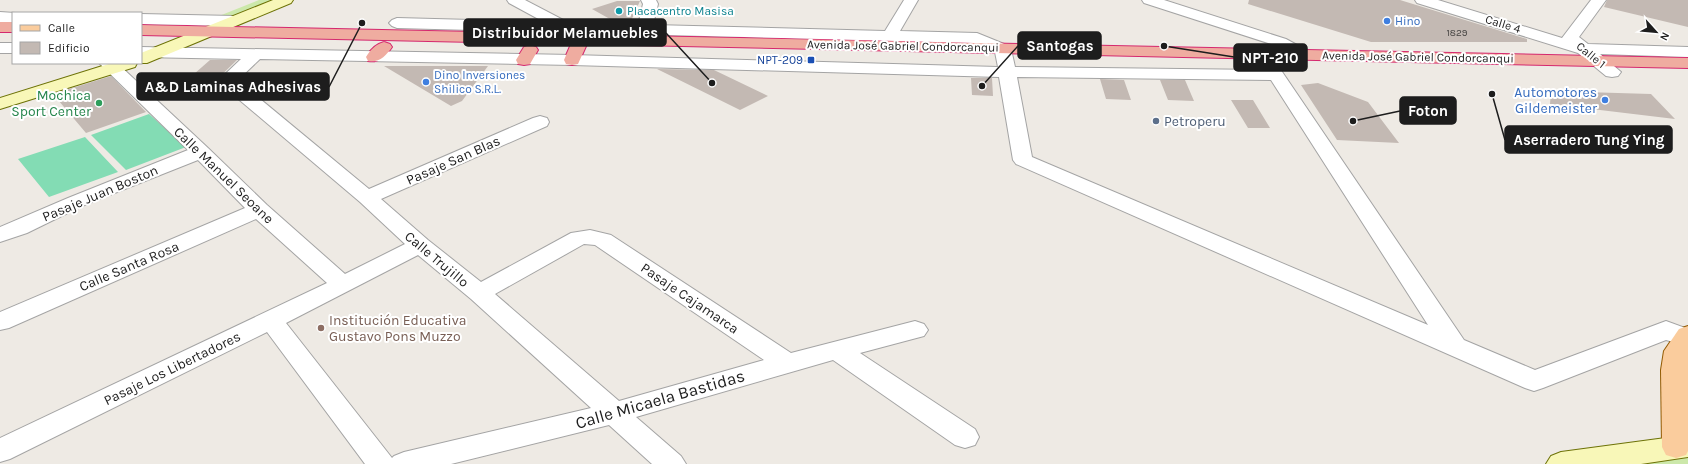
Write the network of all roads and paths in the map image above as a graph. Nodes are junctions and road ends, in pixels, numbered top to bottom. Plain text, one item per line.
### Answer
1 (286, 0) edge
2 (514, 0) edge
3 (648, 0) edge
4 (911, 0) edge
5 (1149, 0) edge
6 (1422, 0) edge
7 (1599, 0) edge
8 (1465, 5) edge
9 (237, 8) edge
10 (0, 17) edge
11 (12, 17) edge
12 (142, 19) edge
13 (398, 23) dead end
14 (205, 26) junction
15 (0, 27) edge
16 (12, 27) edge
17 (567, 28) junction
18 (142, 30) edge
19 (644, 30) junction
20 (890, 35) junction
21 (180, 37) junction
22 (737, 37) junction
23 (0, 39) edge
24 (12, 39) edge
25 (579, 45) junction
26 (147, 47) edge
27 (0, 48) edge
28 (12, 48) edge
29 (1583, 49) junction
30 (379, 52) junction
31 (1688, 52) edge
32 (1296, 54) junction
33 (255, 55) junction
34 (142, 57) edge
35 (1005, 60) junction
36 (1598, 61) junction
37 (1628, 62) junction
38 (1688, 63) edge
39 (114, 64) edge
40 (1268, 65) junction
41 (1612, 72) junction
42 (1643, 73) junction
43 (1688, 74) edge
44 (0, 95) edge
45 (0, 104) edge
46 (540, 122) dead end
47 (201, 152) junction
48 (367, 198) junction
49 (259, 210) junction
50 (0, 235) edge
51 (420, 245) junction
52 (343, 285) junction
53 (479, 293) junction
54 (271, 320) junction
55 (0, 322) edge
56 (914, 330) dead end
57 (1687, 337) edge
58 (1455, 347) junction
59 (836, 350) junction
60 (788, 363) junction
61 (614, 413) junction
62 (965, 437) dead end
63 (1682, 447) edge
64 (0, 451) edge
65 (381, 464) edge
66 (404, 464) edge
67 (671, 464) edge
68 (1561, 464) edge

1 - 9 main road
2 - 17 street
3 - 19 street
4 - 20 street
5 - 32 street
6 - 8 street, Calle 4
7 - 29 street, Calle 1
8 - 29 street, Calle 4
9 - 14 main road
10 - 11 street
12 - 14 street
13 - 17 street
14 - 21 main road
14 - 25 highway, Avenida José Gabriel Condorcanqui
15 - 16 highway
17 - 25 street
18 - 21 highway
19 - 22 street
19 - 25 street
20 - 22 street
20 - 35 street
21 - 26 main road
21 - 30 highway
22 - 25 highway, Avenida José Gabriel Condorcanqui
22 - 35 highway, Avenida José Gabriel Condorcanqui
23 - 24 highway
25 - 30 street
25 - 35 street
26 - 33 street
26 - 34 main road
27 - 28 street
29 - 31 street
29 - 36 street, Calle 1
30 - 33 street
32 - 36 highway, Avenida José Gabriel Condorcanqui
32 - 40 highway, Avenida José Gabriel Condorcanqui
33 - 48 street, Calle Trujillo
35 - 40 street
35 - 40 highway, Avenida José Gabriel Condorcanqui
35 - 58 street
36 - 37 highway, Avenida José Gabriel Condorcanqui
36 - 41 street, Calle 1
37 - 38 highway, Avenida José Gabriel Condorcanqui
37 - 42 highway
39 - 44 main road
39 - 45 main road
39 - 47 street, Calle Manuel Seoane
40 - 41 highway, Avenida José Gabriel Condorcanqui
40 - 58 street
41 - 42 highway, Avenida José Gabriel Condorcanqui
42 - 43 highway, Avenida José Gabriel Condorcanqui
46 - 48 street, Pasaje San Blas
47 - 49 street, Calle Manuel Seoane
47 - 50 street, Pasaje Juan Boston
48 - 51 street, Calle Trujillo
49 - 52 street, Calle Manuel Seoane
49 - 55 street, Calle Santa Rosa
51 - 52 street, Pasaje Los Libertadores
51 - 53 street, Calle Trujillo
52 - 54 street, Pasaje Los Libertadores
53 - 60 street, Pasaje Cajamarca
53 - 61 street, Calle Trujillo
54 - 64 street, Pasaje Los Libertadores
54 - 65 street
56 - 59 street, Calle Micaela Bastidas
57 - 58 street
57 - 63 main road
59 - 60 street, Calle Micaela Bastidas
59 - 62 street
60 - 61 street, Calle Micaela Bastidas
61 - 66 street, Calle Micaela Bastidas
61 - 67 street, Calle Trujillo
63 - 68 main road

